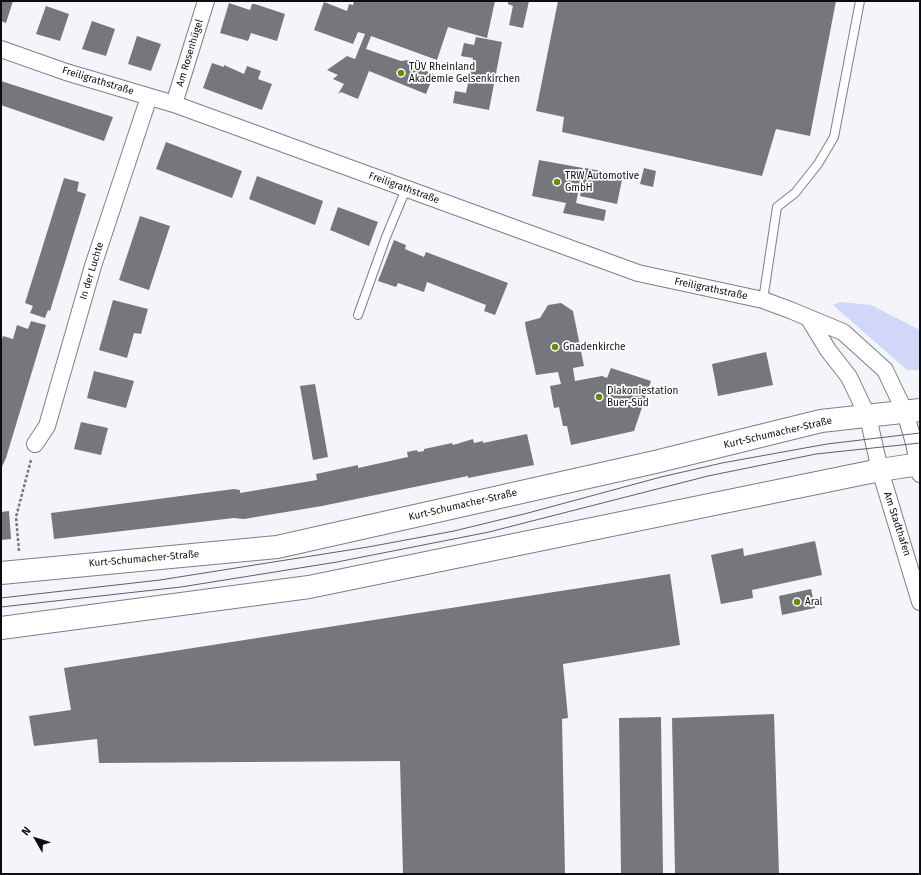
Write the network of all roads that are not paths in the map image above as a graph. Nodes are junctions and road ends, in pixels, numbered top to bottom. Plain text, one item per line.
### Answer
1 (206, 1) edge
2 (860, 1) edge
3 (1, 49) edge
4 (149, 97) junction
5 (174, 104) junction
6 (406, 189) junction
7 (762, 300) junction
8 (358, 316) dead end
9 (809, 319) junction
10 (913, 411) edge
11 (868, 417) junction
12 (35, 444) road end
13 (920, 468) edge
14 (880, 470) junction
15 (10, 573) edge
16 (920, 602) edge
17 (1, 628) edge

1 - 5 street, Am Rosenhügel
2 - 7 lane
3 - 4 street, Freiligrathstraße
4 - 5 street, Freiligrathstraße
4 - 12 street, In der Luchte
5 - 6 street, Freiligrathstraße
6 - 7 street, Freiligrathstraße
6 - 8 lane
7 - 9 street, Freiligrathstraße
9 - 10 street, Freiligrathstraße
9 - 11 street
10 - 11 main road, Kurt-Schumacher-Straße
10 - 13 street, Freiligrathstraße
11 - 14 street
11 - 15 main road, Kurt-Schumacher-Straße
13 - 14 main road
14 - 16 street, Am Stadthafen
14 - 17 main road

